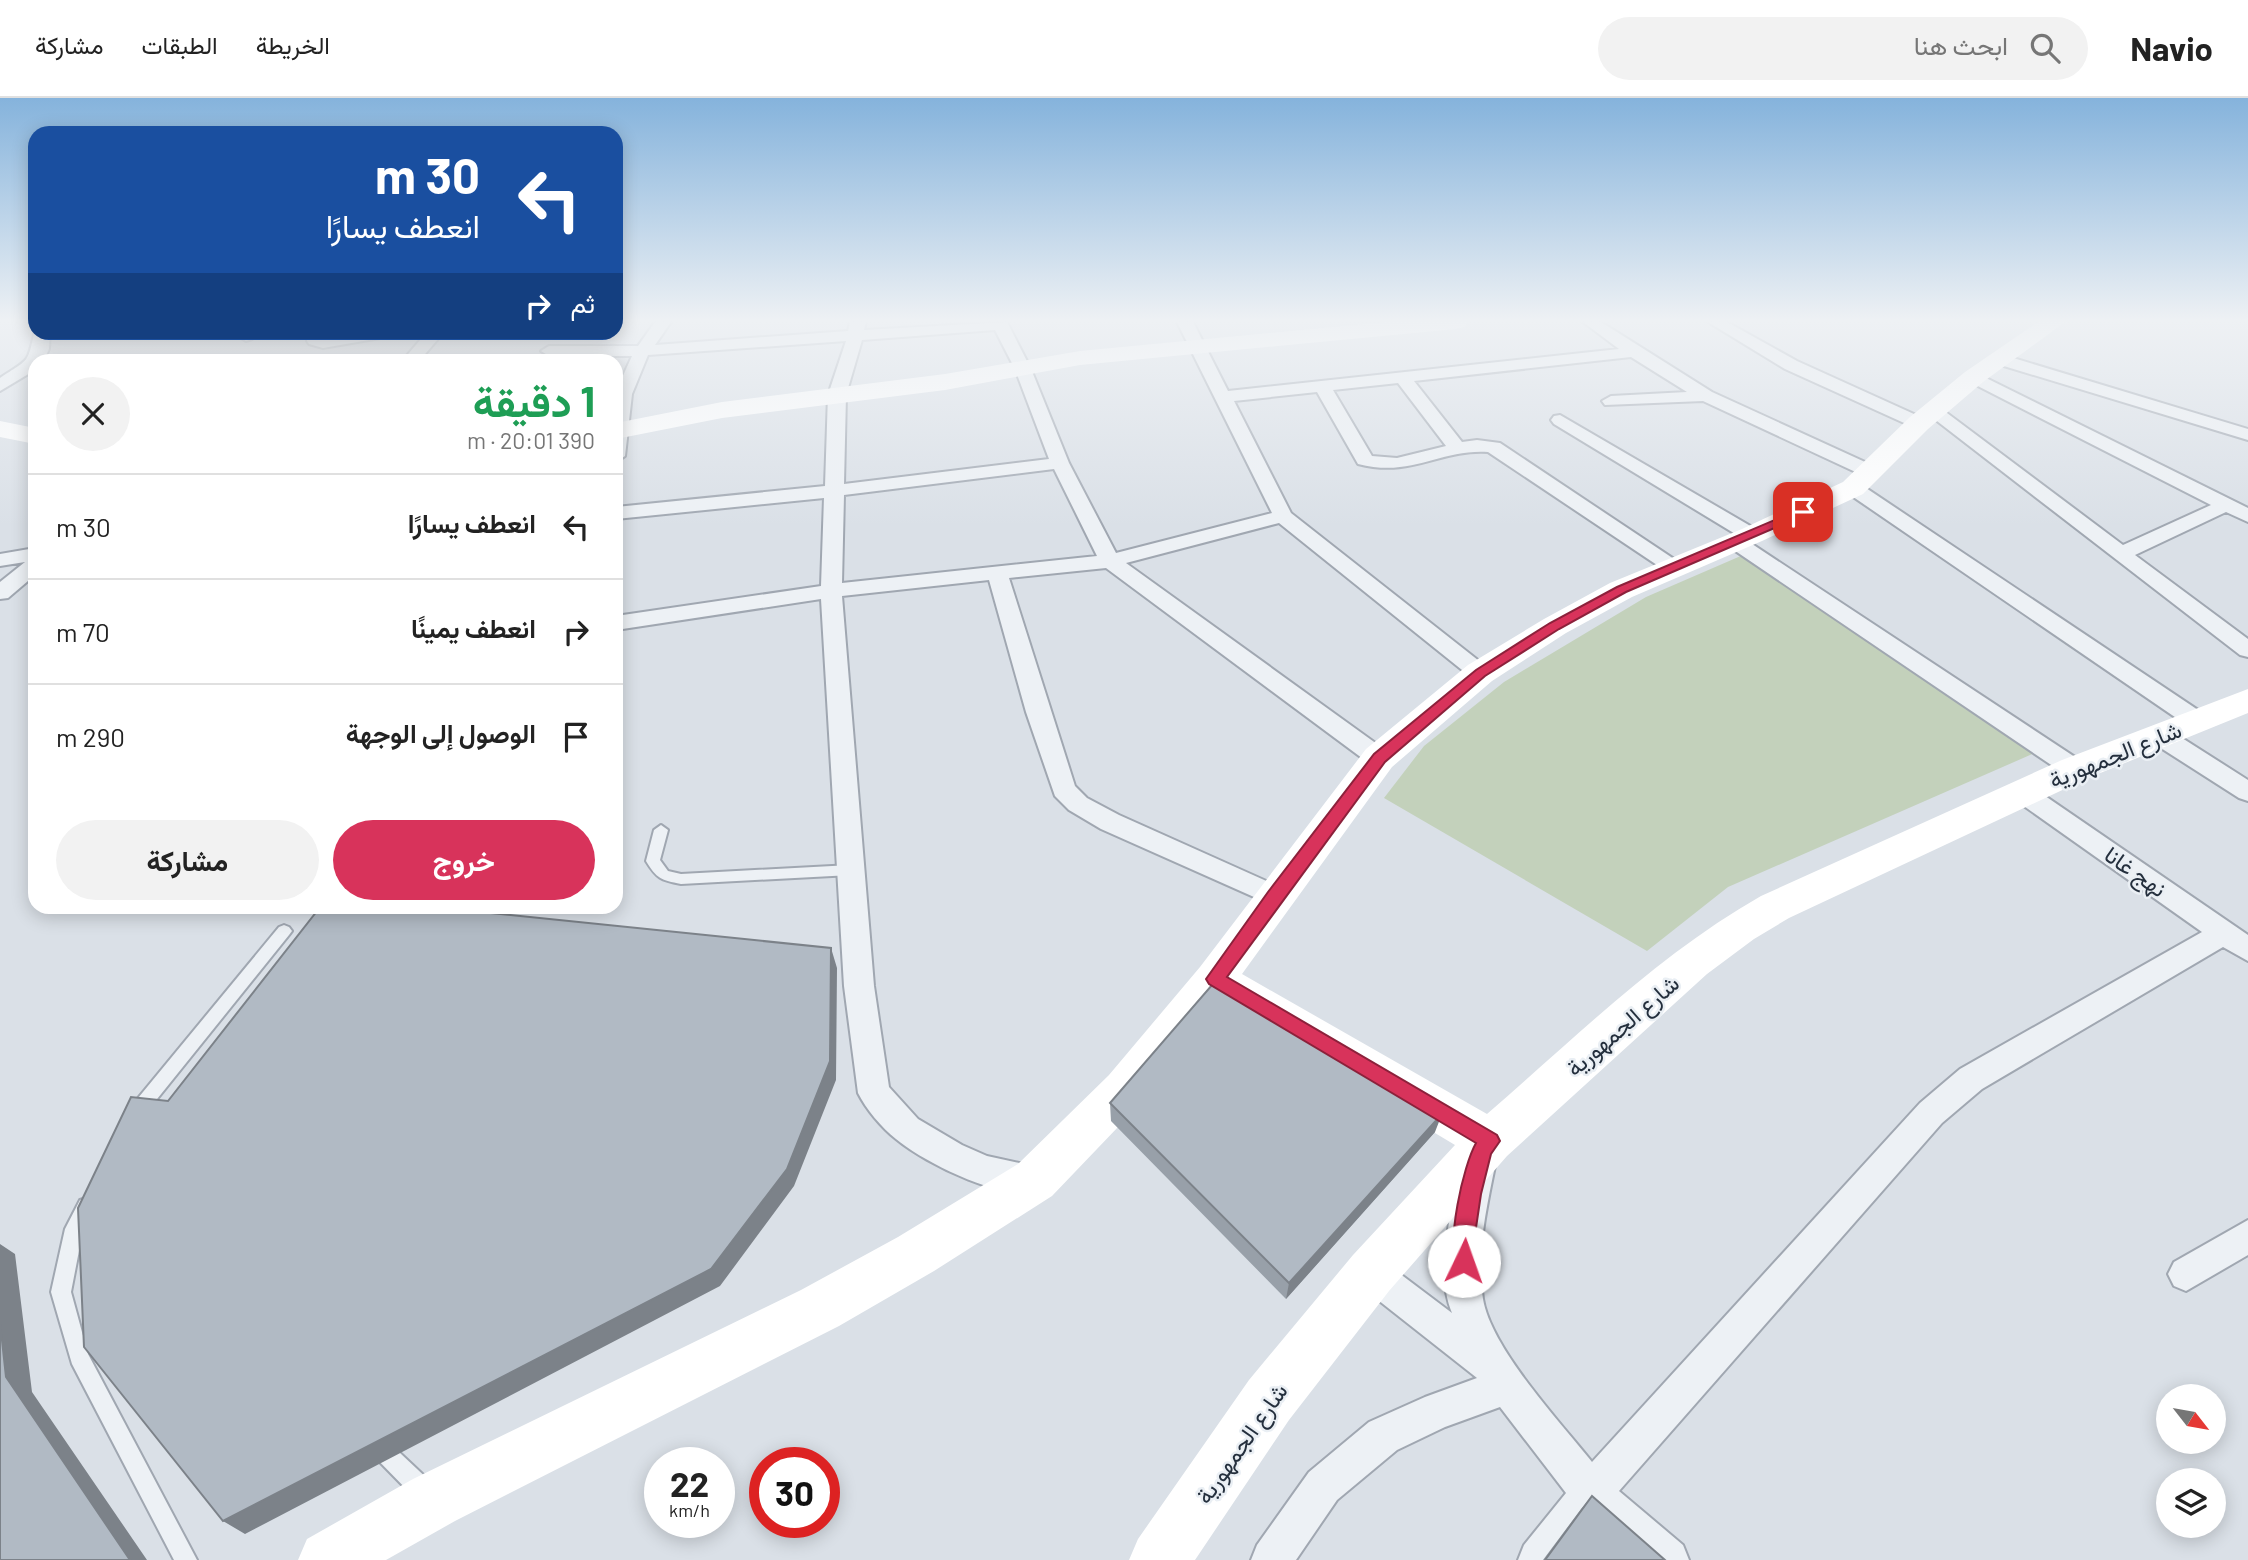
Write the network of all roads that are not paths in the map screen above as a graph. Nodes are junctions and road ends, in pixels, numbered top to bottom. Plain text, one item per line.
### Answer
1 (838, 390) edge
2 (871, 390) edge
3 (1031, 390) edge
4 (1218, 390) edge
5 (1290, 390) edge
6 (1325, 390) edge
7 (1412, 390) edge
8 (1697, 390) edge
9 (1856, 390) edge
10 (1959, 390) edge
11 (2026, 390) edge
12 (2074, 390) edge
13 (837, 395) junction
14 (1706, 396) junction
15 (1221, 397) junction
16 (1611, 401) dead end
17 (1926, 417) junction
18 (1560, 421) dead end
19 (0, 429) edge
20 (623, 429) edge
21 (28, 435) edge
22 (2248, 435) edge
23 (1457, 448) junction
24 (1060, 463) junction
25 (1861, 480) junction
26 (832, 491) junction
27 (2226, 505) junction
28 (623, 512) edge
29 (1283, 516) junction
30 (2248, 516) edge
31 (1744, 538) junction
32 (2120, 554) junction
33 (28, 555) edge
34 (0, 560) edge
35 (1110, 561) junction
36 (1673, 567) junction
37 (28, 570) edge
38 (998, 575) junction
39 (831, 591) junction
40 (0, 593) edge
41 (623, 622) edge
42 (2248, 650) edge
43 (1480, 673) junction
44 (2218, 714) edge
45 (1379, 758) junction
46 (2075, 769) junction
47 (2248, 792) edge
48 (2023, 793) junction
49 (661, 831) dead end
50 (851, 870) junction
51 (1274, 896) junction
52 (284, 931) dead end
53 (2236, 941) edge
54 (1215, 979) junction
55 (129, 1126) edge
56 (1486, 1146) junction
57 (1035, 1180) junction
58 (92, 1195) edge
59 (2248, 1236) edge
60 (1371, 1273) junction
61 (2186, 1274) dead end
62 (1500, 1377) junction
63 (368, 1435) edge
64 (1591, 1493) junction
65 (434, 1500) junction
66 (186, 1560) edge
67 (328, 1560) edge
68 (1159, 1560) edge
69 (1272, 1560) edge
70 (1539, 1560) edge
71 (1668, 1560) edge

1 - 13 street
2 - 13 street
3 - 24 street
4 - 15 street
5 - 15 street
6 - 23 street
7 - 23 street
8 - 14 street
9 - 17 street
10 - 17 street
11 - 27 street
12 - 22 street
13 - 20 street
13 - 26 street
14 - 16 street
14 - 25 street
15 - 29 street
17 - 25 street
17 - 32 street
18 - 31 street
19 - 21 street
23 - 36 street
24 - 26 street
24 - 35 street
25 - 31 street
25 - 44 street
26 - 28 street
26 - 39 street
27 - 30 street
27 - 32 street
29 - 35 street
29 - 43 street
31 - 36 street
31 - 46 street
32 - 42 street
33 - 34 street
35 - 38 street
35 - 45 street
36 - 43 street
37 - 40 street
38 - 39 street
38 - 51 street
39 - 41 street
39 - 50 street
43 - 45 street
44 - 46 street, شارع الجمهورية
44 - 47 street
45 - 51 street
46 - 48 street, شارع الجمهورية
48 - 53 street, نهج غانا
48 - 56 street, شارع الجمهورية
49 - 50 lane
50 - 57 street
51 - 54 street
52 - 55 lane
53 - 64 street
54 - 56 street
54 - 57 street
56 - 60 street, شارع الجمهورية
56 - 62 street
57 - 65 street
58 - 66 lane
59 - 61 street
60 - 62 street
60 - 68 street, شارع الجمهورية
62 - 64 street
62 - 69 street
63 - 65 lane
64 - 70 street
64 - 71 street
65 - 67 street

